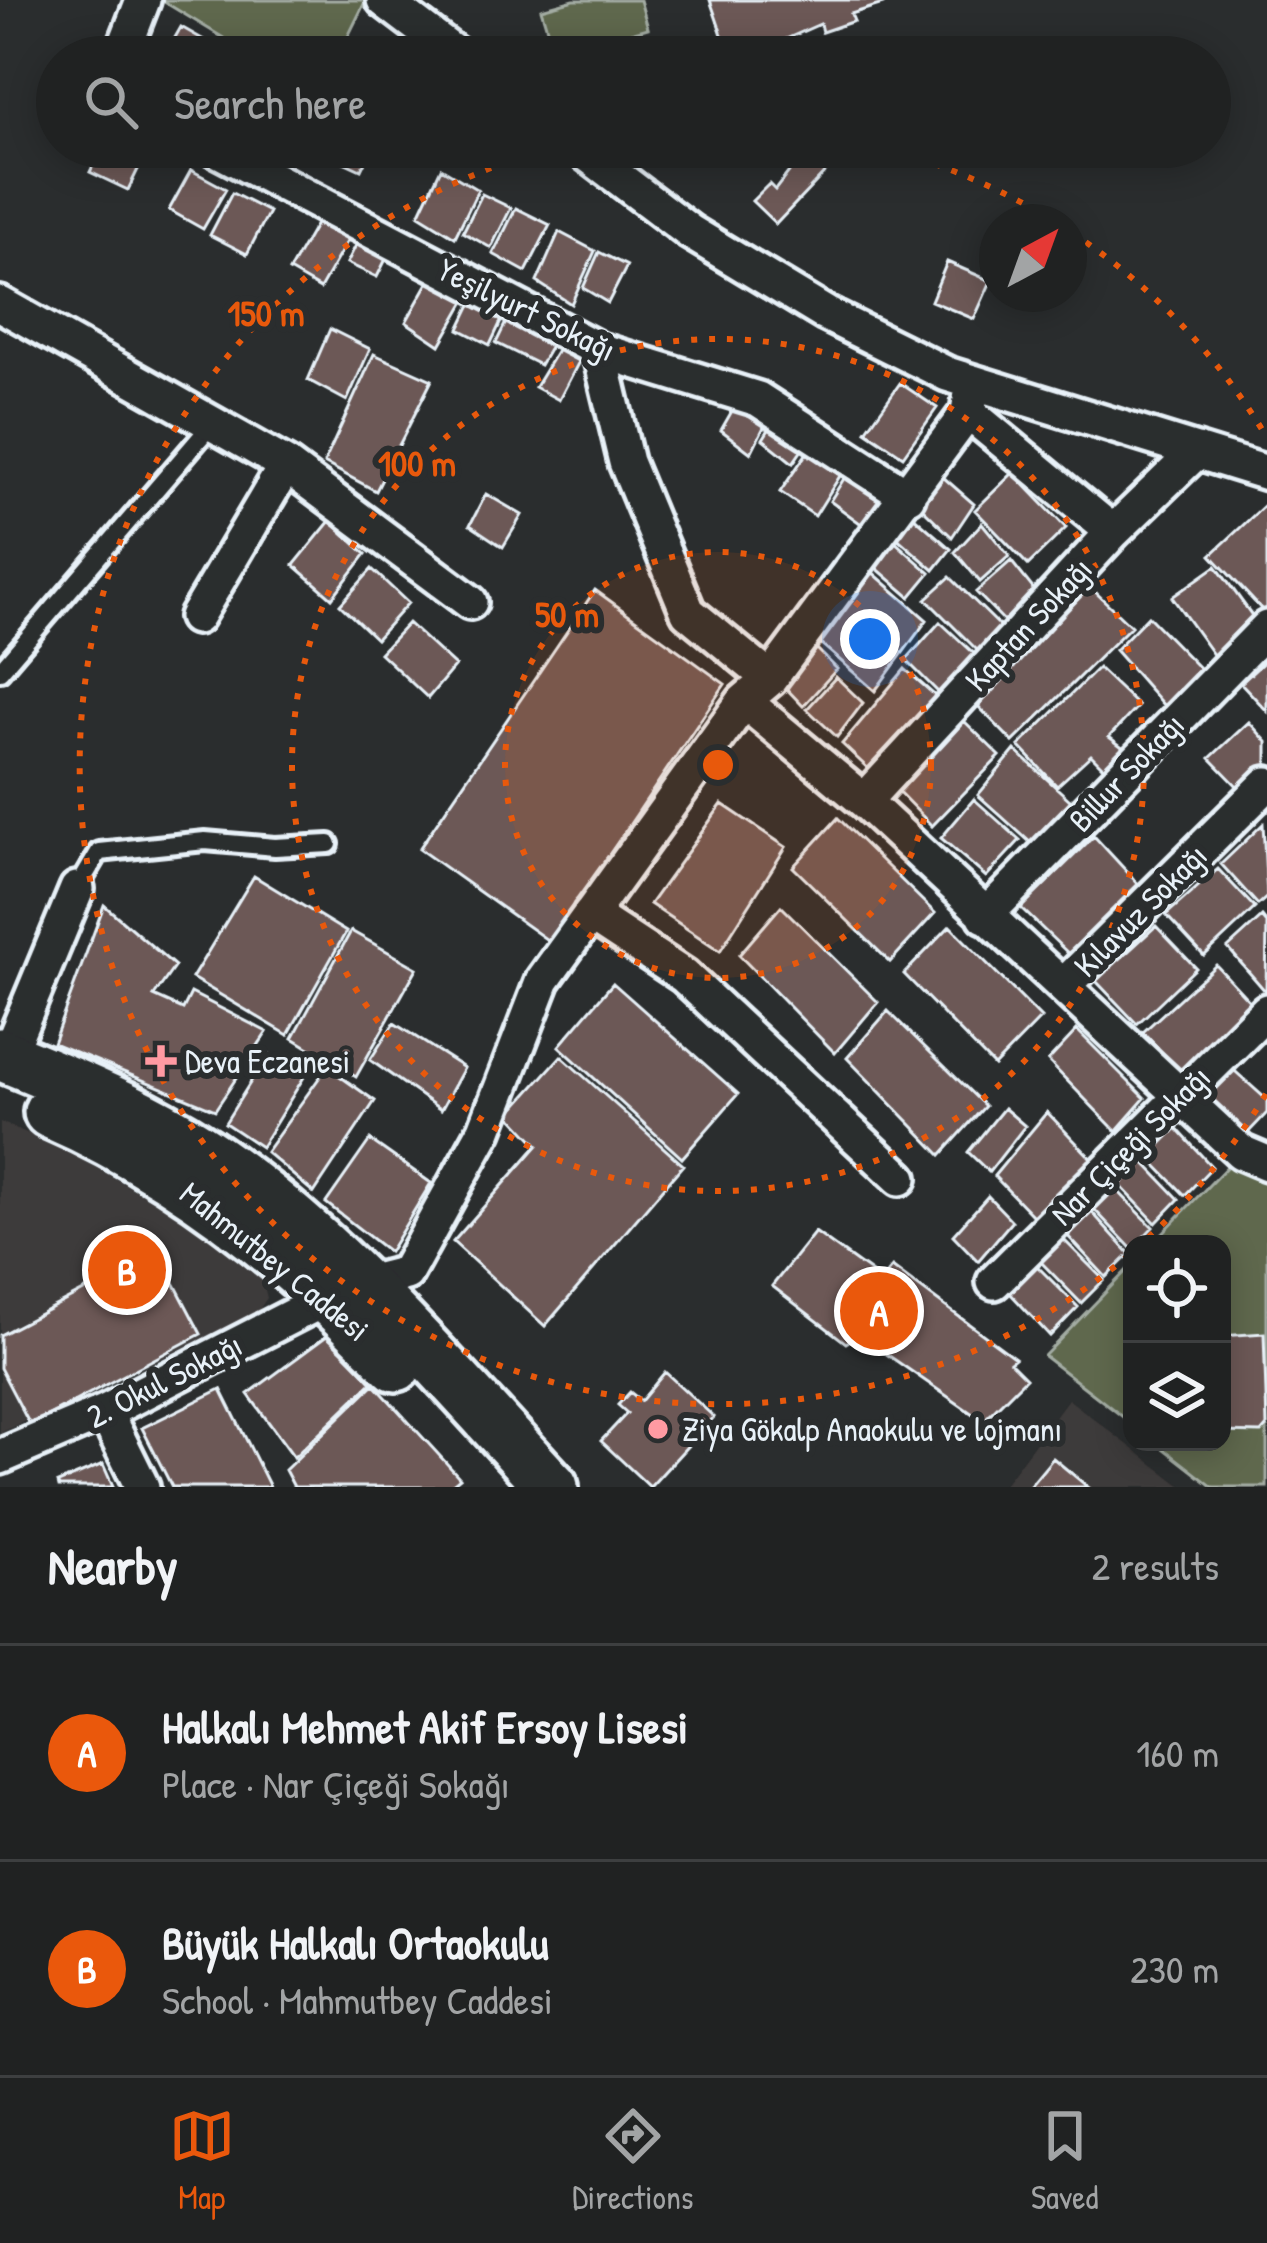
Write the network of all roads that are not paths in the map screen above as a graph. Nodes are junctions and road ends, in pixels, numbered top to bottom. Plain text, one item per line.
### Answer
1 (143, 0) edge
2 (384, 0) edge
3 (130, 36) edge
4 (431, 36) edge
5 (252, 168) edge
6 (606, 168) edge
7 (0, 304) edge
8 (599, 350) junction
9 (971, 397) junction
10 (212, 424) junction
11 (1197, 451) junction
12 (286, 466) junction
13 (1267, 473) edge
14 (908, 496) junction
15 (1113, 532) junction
16 (470, 602) dead end
17 (196, 617) dead end
18 (1267, 628) edge
19 (0, 671) edge
20 (770, 679) junction
21 (744, 701) junction
22 (1267, 784) edge
23 (864, 802) junction
24 (329, 844) dead end
25 (77, 889) joint
26 (590, 914) junction
27 (985, 916) junction
28 (1063, 986) junction
29 (1267, 1011) edge
30 (2, 1067) edge
31 (1179, 1094) junction
32 (1267, 1163) edge
33 (899, 1178) dead end
34 (994, 1282) dead end
35 (344, 1291) junction
36 (105, 1412) junction
37 (0, 1457) edge
38 (142, 1487) edge
39 (508, 1487) edge
40 (552, 1487) edge

1 - 3 street
2 - 4 street
5 - 8 street, Yeşilyurt Sokağı
6 - 9 street
7 - 10 street
8 - 14 street, Yeşilyurt Sokağı
8 - 20 street
9 - 11 street
9 - 14 street, 2. Okul Sokağı
9 - 15 street
10 - 12 street
10 - 19 lane
11 - 13 street
11 - 15 street, Kaptan Sokağı
12 - 16 street
12 - 17 street
14 - 20 street, 2. Okul Sokağı
15 - 23 street, Kaptan Sokağı
18 - 27 street, Billur Sokağı
20 - 21 street, 2. Okul Sokağı
21 - 23 street
21 - 26 street, 2. Okul Sokağı
22 - 28 street, Kılavuz Sokağı
23 - 27 street
24 - 25 lane
25 - 30 street
26 - 33 street
26 - 35 street, 2. Okul Sokağı
27 - 28 street
28 - 31 street
29 - 31 street, Nar Çiçeği Sokağı
30 - 35 main road
31 - 32 street
31 - 34 street, Nar Çiçeği Sokağı
35 - 36 street, 2. Okul Sokağı
35 - 39 main road, Mahmutbey Caddesi
35 - 40 main road
36 - 37 street, 2. Okul Sokağı
36 - 38 street

